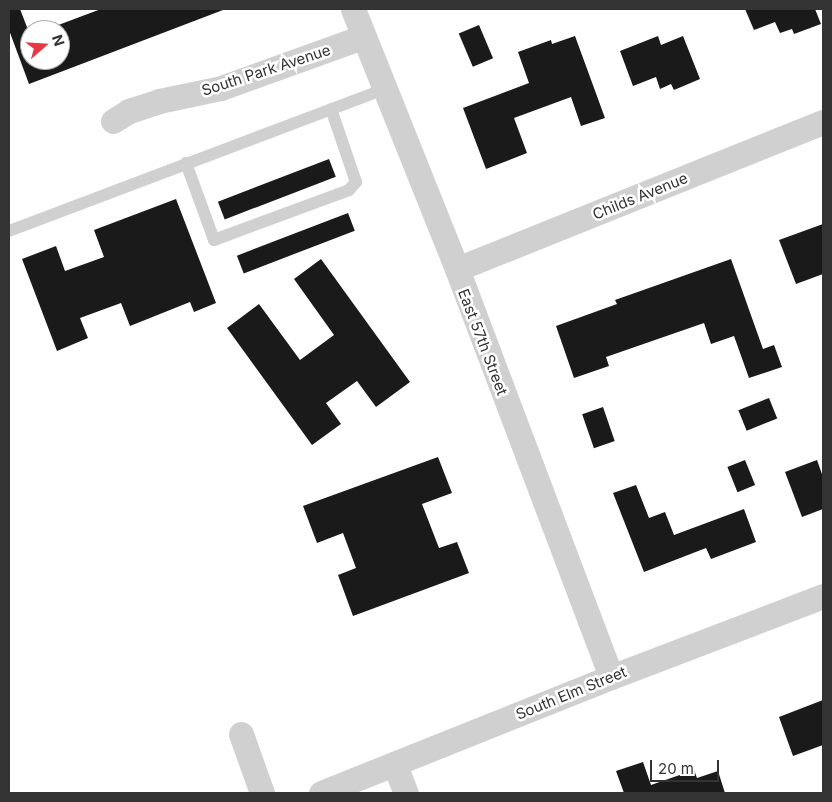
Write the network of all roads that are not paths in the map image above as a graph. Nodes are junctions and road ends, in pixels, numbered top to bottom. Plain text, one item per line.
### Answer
1 (353, 9) edge
2 (363, 37) junction
3 (384, 90) junction
4 (331, 109) junction
5 (112, 121) dead end
6 (823, 122) edge
7 (186, 163) junction
8 (9, 231) edge
9 (456, 269) junction
10 (823, 596) edge
11 (611, 677) junction
12 (241, 734) dead end
13 (395, 766) junction
14 (262, 793) edge
15 (321, 793) edge
16 (406, 793) edge

1 - 2 street, East 57th Street
2 - 3 street, East 57th Street
2 - 5 street, South Park Avenue
3 - 4 lane
3 - 9 street, East 57th Street
4 - 7 lane
4 - 7 lane
6 - 9 street, Childs Avenue
7 - 8 lane
9 - 11 street, East 57th Street
10 - 11 street, South Elm Street
11 - 13 street, South Elm Street
12 - 14 street
13 - 15 street, South Elm Street
13 - 16 street

